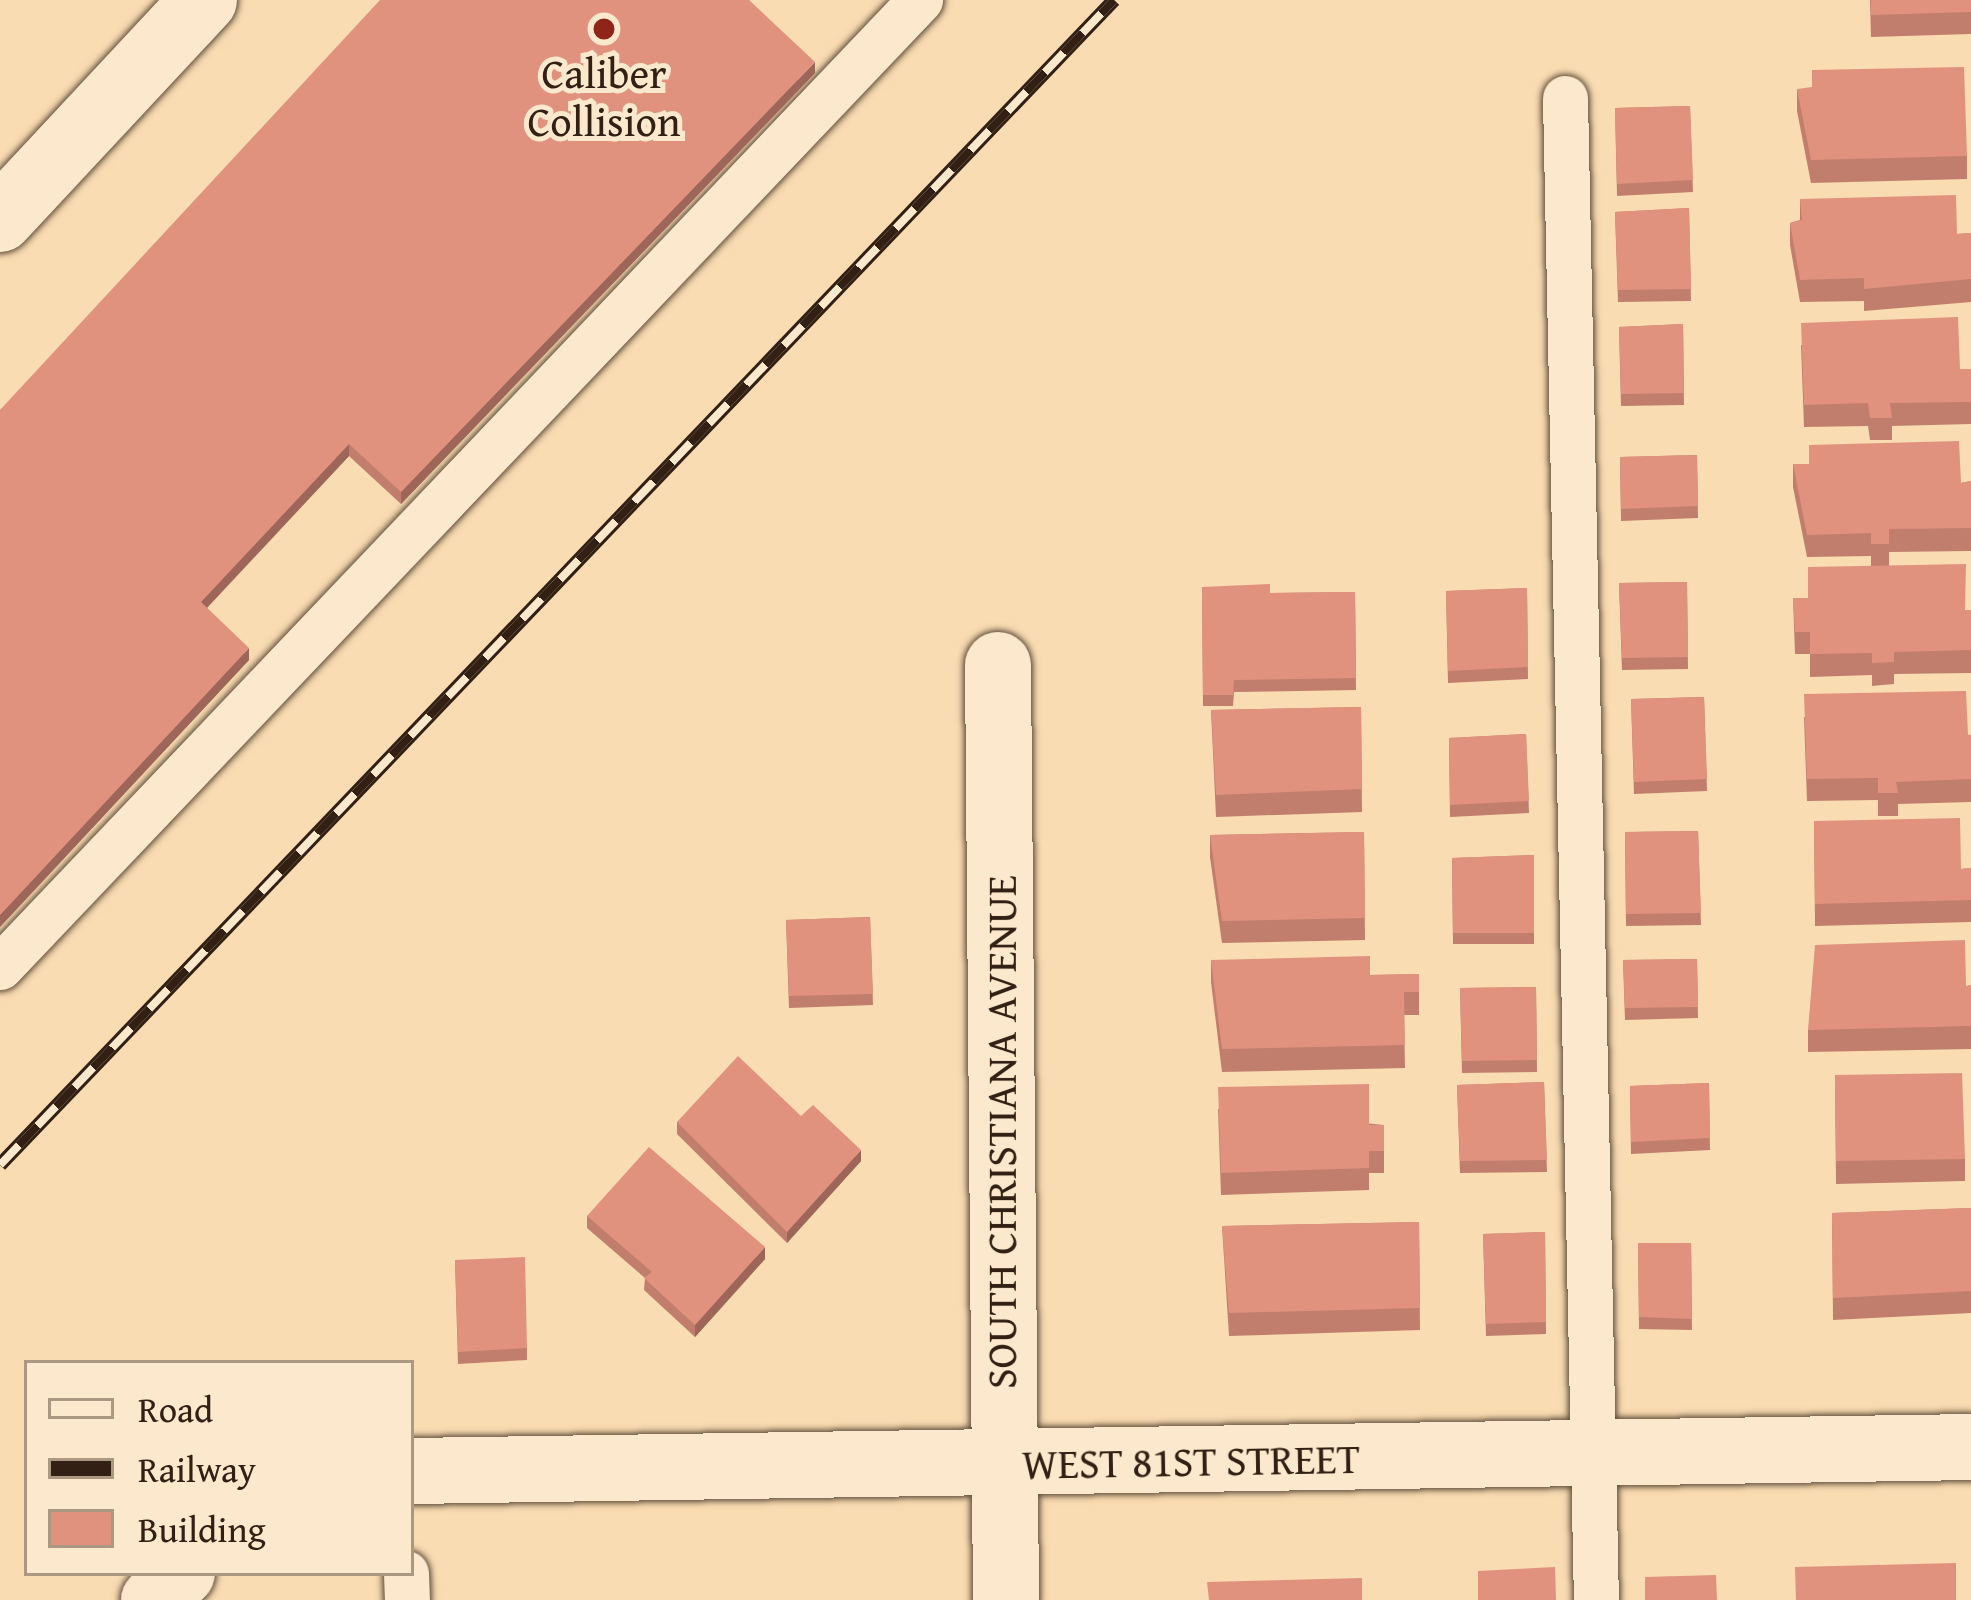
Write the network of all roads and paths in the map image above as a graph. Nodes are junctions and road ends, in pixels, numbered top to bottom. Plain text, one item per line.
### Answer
1 (204, 0) edge
2 (920, 0) edge
3 (1565, 98) dead end
4 (0, 219) edge
5 (998, 665) dead end
6 (0, 967) edge
7 (1971, 1447) edge
8 (1593, 1454) junction
9 (1003, 1464) junction
10 (414, 1471) edge
11 (179, 1576) edge
12 (154, 1600) edge
13 (1006, 1600) edge
14 (1596, 1600) edge

1 - 4 street
2 - 6 lane
3 - 8 lane
5 - 9 street, SOUTH CHRISTIANA AVENUE
7 - 8 street, WEST 81ST STREET
8 - 9 street, WEST 81ST STREET
8 - 14 lane
9 - 10 street, WEST 81ST STREET
9 - 13 street, SOUTH CHRISTIANA AVENUE
11 - 12 street

